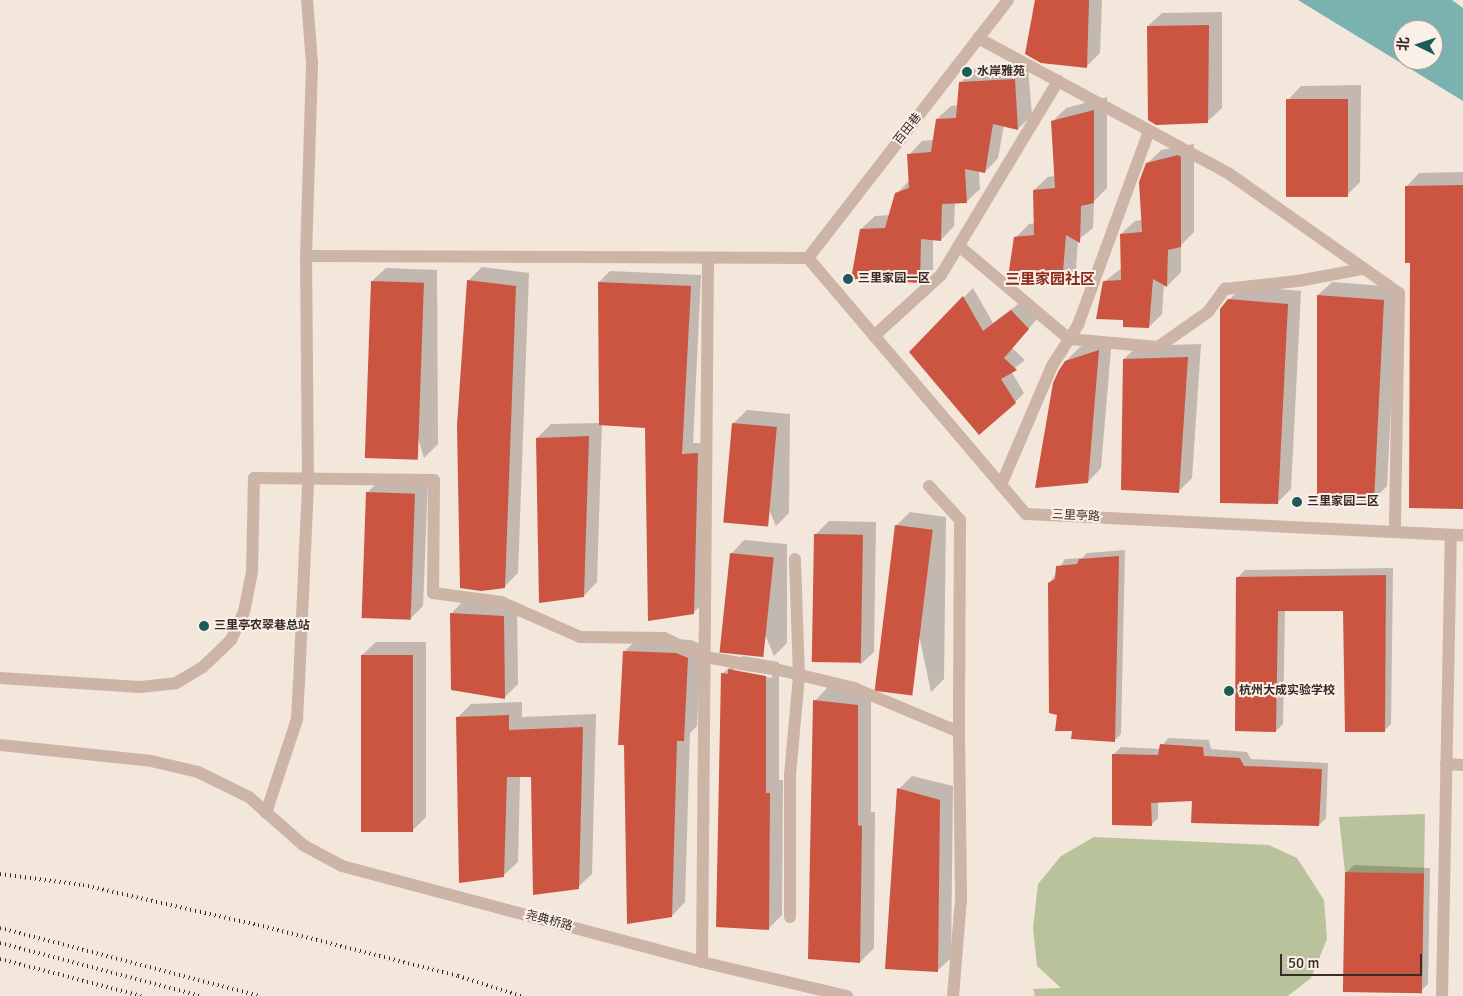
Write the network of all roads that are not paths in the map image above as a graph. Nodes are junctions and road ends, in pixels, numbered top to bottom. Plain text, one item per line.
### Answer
1 (307, 0) edge
2 (1008, 0) edge
3 (978, 38) junction
4 (1058, 81) junction
5 (1149, 131) junction
6 (959, 246) junction
7 (306, 256) junction
8 (708, 258) junction
9 (808, 258) junction
10 (1364, 269) junction
11 (874, 336) junction
12 (1069, 339) junction
13 (308, 481) junction
14 (1001, 485) junction
15 (929, 486) dead end
16 (1395, 532) junction
17 (1457, 535) edge
18 (795, 559) dead end
19 (705, 657) junction
20 (798, 676) junction
21 (0, 678) edge
22 (959, 732) junction
23 (0, 745) edge
24 (1446, 764) junction
25 (1463, 765) edge
26 (266, 813) junction
27 (790, 917) dead end
28 (702, 962) junction
29 (847, 996) edge
30 (953, 996) edge
31 (1442, 996) edge

1 - 7 street
2 - 3 street, 百田巷
3 - 4 street
3 - 9 street, 百田巷
4 - 5 street
4 - 6 street
5 - 10 street
5 - 12 street
6 - 11 street
6 - 12 street
7 - 8 street
7 - 13 street
8 - 9 street
8 - 19 street
9 - 11 street, 三里亭路
10 - 12 street
10 - 16 street
11 - 14 street, 三里亭路
12 - 14 street
13 - 19 street
13 - 21 street
13 - 26 street
14 - 16 street, 三里亭路
15 - 22 street
16 - 17 street, 三里亭路
17 - 24 street
18 - 20 street
19 - 20 street
19 - 28 street
20 - 22 street
20 - 27 street
22 - 30 street
23 - 26 street, 尧典桥路
24 - 25 street
24 - 31 street
26 - 28 street, 尧典桥路
28 - 29 street, 尧典桥路

